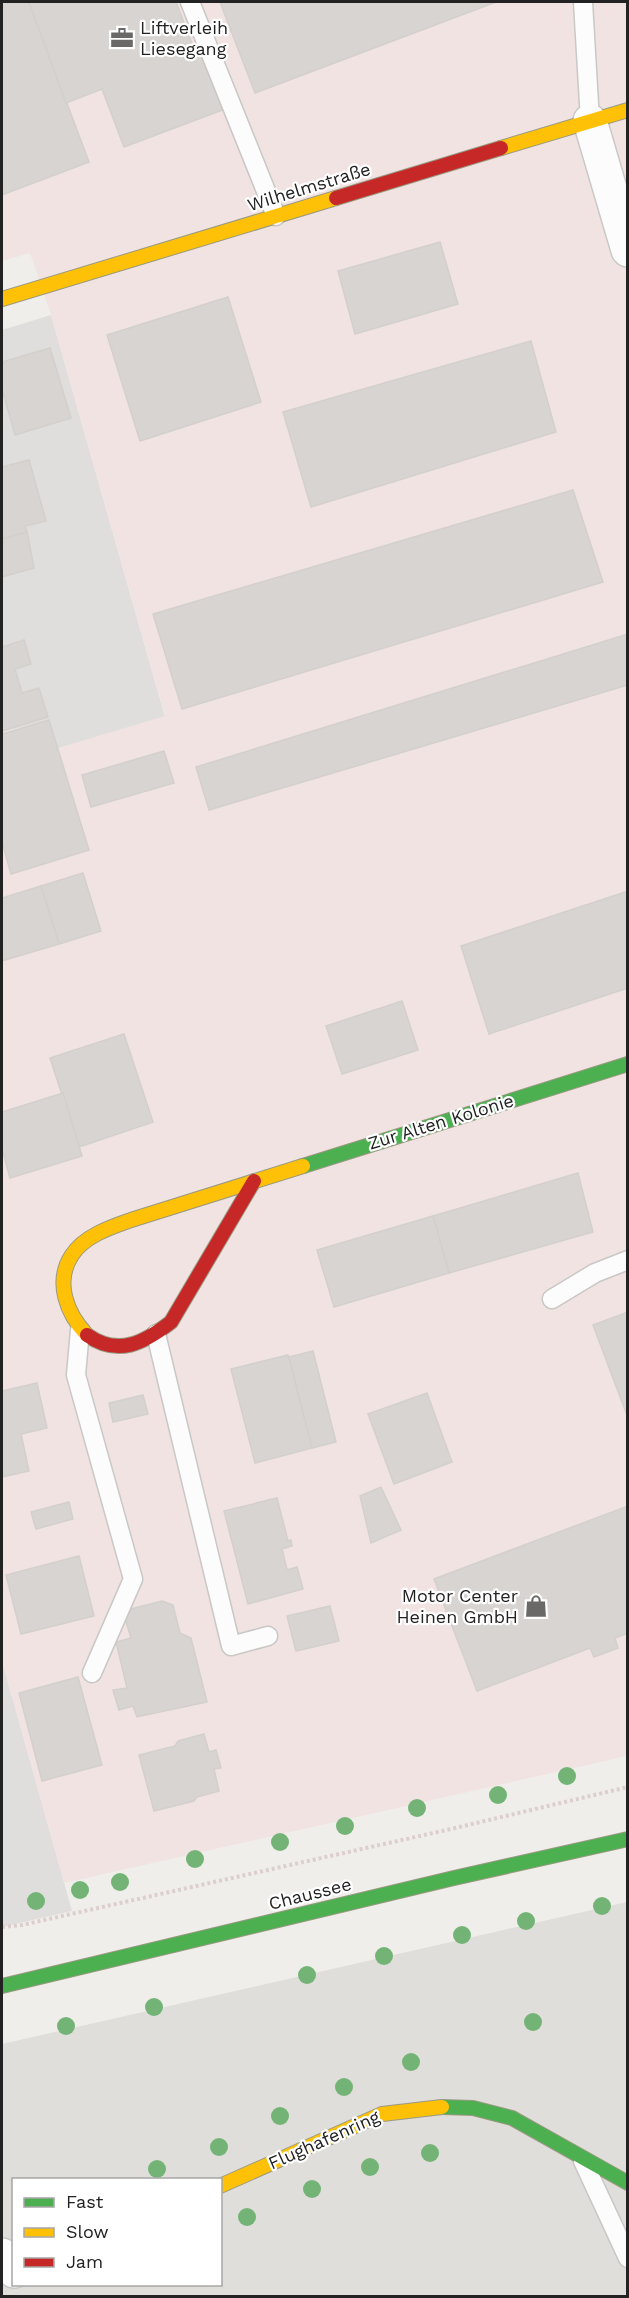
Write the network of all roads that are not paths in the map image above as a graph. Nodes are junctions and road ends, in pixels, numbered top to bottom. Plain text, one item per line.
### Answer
1 (190, 2) edge
2 (583, 2) edge
3 (627, 110) edge
4 (590, 121) junction
5 (276, 216) junction
6 (627, 250) edge
7 (2, 299) edge
8 (627, 1064) edge
9 (254, 1181) junction
10 (627, 1260) edge
11 (552, 1299) dead end
12 (80, 1330) junction
13 (156, 1334) junction
14 (268, 1636) dead end
15 (92, 1673) dead end
16 (627, 1839) edge
17 (2, 1986) edge
18 (580, 2157) junction
19 (627, 2183) edge
20 (222, 2185) edge
21 (2, 2255) edge
22 (627, 2258) edge
23 (12, 2268) edge

1 - 5 lane
2 - 4 lane
3 - 4 street, Wilhelmstraße
4 - 5 street, Wilhelmstraße
4 - 6 street
5 - 7 street, Wilhelmstraße
8 - 9 street, Zur Alten Kolonie
9 - 12 street, Zur Alten Kolonie
9 - 13 street
10 - 11 lane
12 - 13 street
12 - 15 lane
13 - 14 lane
16 - 17 street, Chaussee
18 - 19 street, Flughafenring
18 - 20 street, Flughafenring
18 - 22 lane
21 - 23 street

